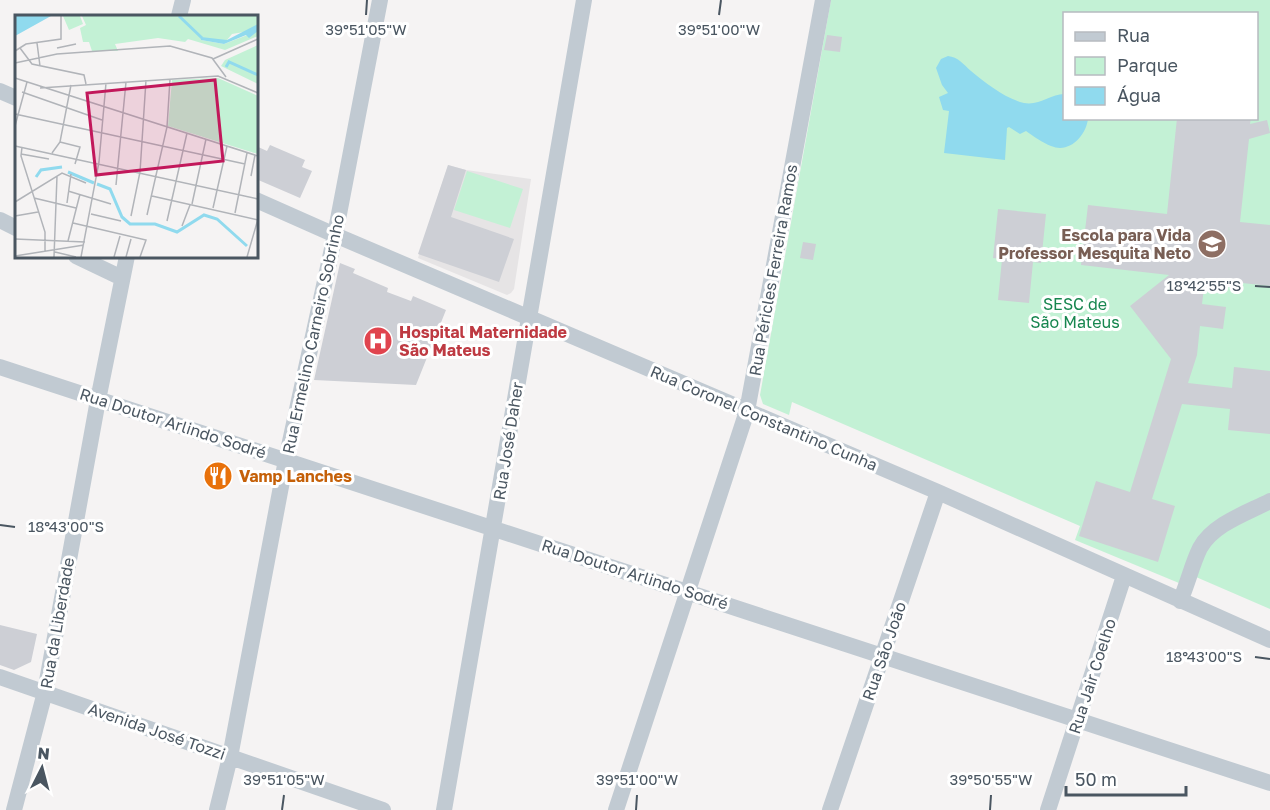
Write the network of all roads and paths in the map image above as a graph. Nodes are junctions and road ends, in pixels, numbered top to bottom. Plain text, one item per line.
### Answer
1 (183, 0) edge
2 (380, 0) edge
3 (584, 0) edge
4 (823, 0) edge
5 (179, 15) edge
6 (0, 91) edge
7 (15, 98) edge
8 (258, 201) edge
9 (0, 220) edge
10 (15, 228) edge
11 (335, 235) junction
12 (80, 258) edge
13 (127, 258) edge
14 (122, 278) junction
15 (528, 316) junction
16 (0, 367) edge
17 (98, 400) junction
18 (747, 411) junction
19 (286, 460) junction
20 (938, 492) junction
21 (1270, 501) edge
22 (495, 528) junction
23 (1124, 576) junction
24 (688, 591) junction
25 (1180, 601) junction
26 (1270, 640) edge
27 (883, 656) junction
28 (0, 677) edge
29 (45, 692) junction
30 (1077, 721) junction
31 (230, 757) junction
32 (1270, 783) edge
33 (14, 810) edge
34 (217, 810) edge
35 (382, 810) edge
36 (444, 810) edge
37 (616, 810) edge
38 (830, 810) edge
39 (1048, 810) edge

1 - 5 street
2 - 11 street, Rua Ermelino Carneiro Sobrinho
3 - 15 street, Rua José Daher
4 - 18 street, Rua Péricles Ferreira Ramos
6 - 7 street
8 - 11 street, Rua Coronel Constantino Cunha
9 - 10 street
11 - 15 street, Rua Coronel Constantino Cunha
11 - 19 street, Rua Ermelino Carneiro Sobrinho
12 - 14 street
13 - 14 street, Rua da Liberdade
14 - 17 street, Rua da Liberdade
15 - 18 street, Rua Coronel Constantino Cunha
15 - 22 street, Rua José Daher
16 - 17 street, Rua Doutor Arlindo Sodré
17 - 19 street, Rua Doutor Arlindo Sodré
17 - 29 street, Rua da Liberdade
18 - 20 street, Rua Coronel Constantino Cunha
18 - 24 street, Rua Péricles Ferreira Ramos
19 - 22 street, Rua Doutor Arlindo Sodré
19 - 31 street, Rua Ermelino Carneiro Sobrinho
20 - 23 street, Rua Coronel Constantino Cunha
20 - 27 street, Rua São João
21 - 25 street
22 - 24 street, Rua Doutor Arlindo Sodré
22 - 36 street, Rua José Daher
23 - 25 street, Rua Coronel Constantino Cunha
23 - 30 street, Rua Jair Coelho
24 - 27 street, Rua Doutor Arlindo Sodré
24 - 37 street, Rua Péricles Ferreira Ramos
25 - 26 street, Rua Coronel Constantino Cunha
27 - 30 street, Rua Doutor Arlindo Sodré
27 - 38 street, Rua São João
28 - 29 street, Avenida José Tozzi
29 - 31 street, Avenida José Tozzi
29 - 33 street, Rua da Liberdade
30 - 32 street, Rua Doutor Arlindo Sodré
30 - 39 street, Rua Jair Coelho
31 - 34 street, Rua Ermelino Carneiro Sobrinho
31 - 35 street, Avenida José Tozzi

